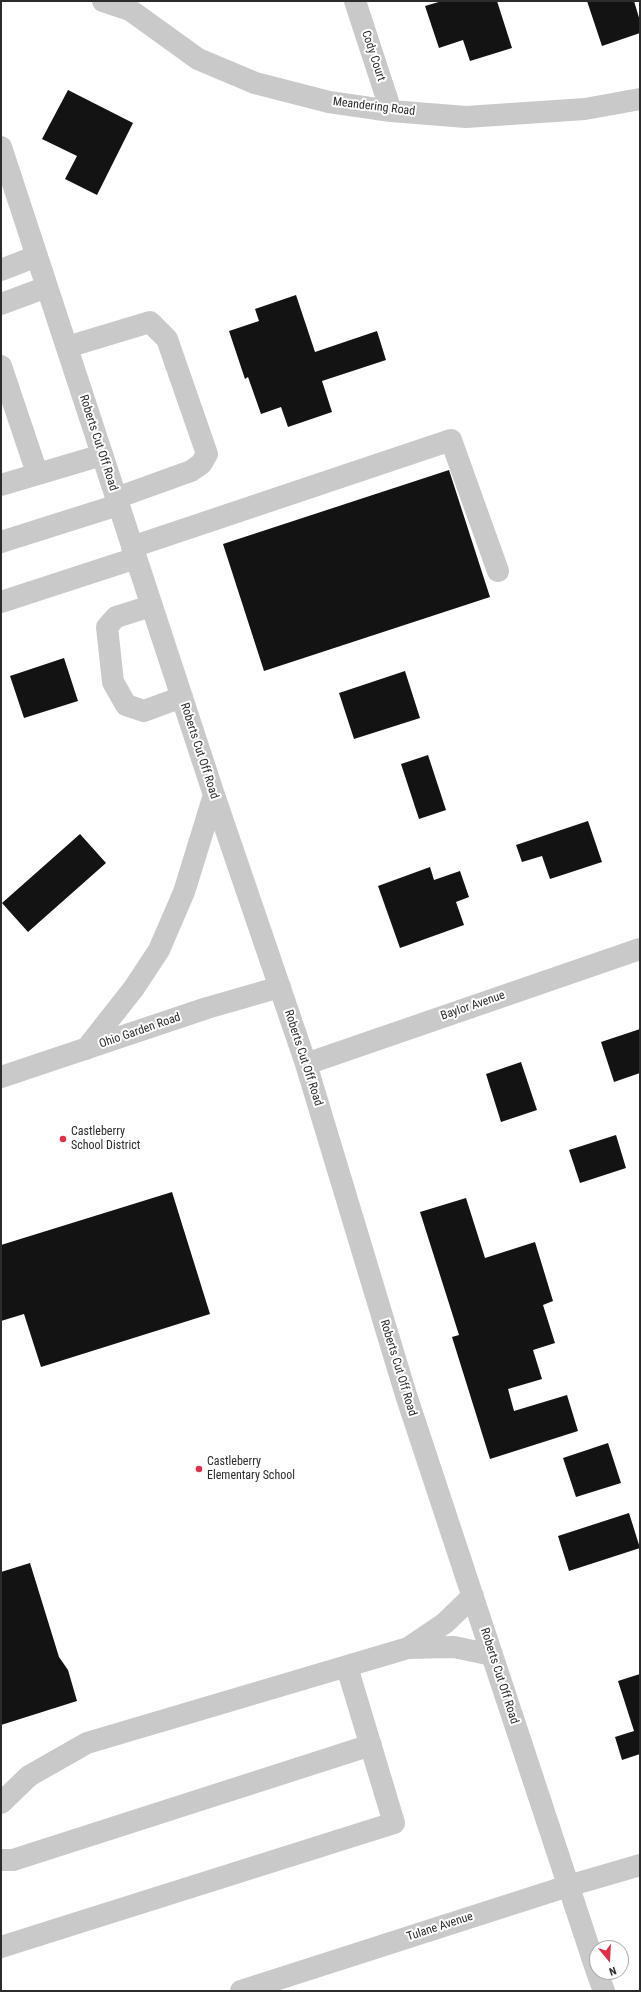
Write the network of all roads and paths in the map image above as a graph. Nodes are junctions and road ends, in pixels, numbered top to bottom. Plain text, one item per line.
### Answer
1 (103, 1) edge
2 (355, 1) edge
3 (125, 5) edge
4 (640, 99) edge
5 (391, 111) junction
6 (1, 147) edge
7 (37, 256) junction
8 (1, 270) edge
9 (46, 287) junction
10 (1, 304) edge
11 (67, 347) junction
12 (1, 366) edge
13 (102, 455) junction
14 (37, 473) junction
15 (1, 485) edge
16 (117, 501) junction
17 (1, 542) edge
18 (134, 553) junction
19 (498, 571) dead end
20 (1, 602) edge
21 (151, 606) junction
22 (182, 698) junction
23 (214, 795) junction
24 (640, 949) edge
25 (280, 987) junction
26 (86, 1049) junction
27 (306, 1064) junction
28 (1, 1077) edge
29 (472, 1596) junction
30 (408, 1648) junction
31 (492, 1655) junction
32 (347, 1667) junction
33 (371, 1745) junction
34 (1, 1803) edge
35 (1, 1860) edge
36 (640, 1865) edge
37 (568, 1886) junction
38 (1, 1947) edge
39 (589, 1948) edge
40 (600, 1980) edge
41 (241, 1991) edge
42 (604, 1991) edge

1 - 3 street, Meandering Road
2 - 5 street, Cody Court
3 - 5 street, Meandering Road
4 - 5 street, Meandering Road
6 - 7 street, Roberts Cut Off Road
7 - 8 street
7 - 9 street, Roberts Cut Off Road
9 - 10 street
9 - 11 street, Roberts Cut Off Road
11 - 13 street, Roberts Cut Off Road
11 - 16 street
12 - 14 street
13 - 14 street
13 - 16 street, Roberts Cut Off Road
14 - 15 street
16 - 17 street
16 - 18 street, Roberts Cut Off Road
18 - 19 street
18 - 20 street
18 - 21 street, Roberts Cut Off Road
21 - 22 street, Roberts Cut Off Road
21 - 22 street
22 - 23 street, Roberts Cut Off Road
23 - 25 street, Roberts Cut Off Road
23 - 26 street
24 - 27 street, Baylor Avenue
25 - 26 street, Ohio Garden Road
25 - 27 street, Roberts Cut Off Road
26 - 28 street, Ohio Garden Road
27 - 29 street, Roberts Cut Off Road
29 - 30 street
29 - 31 street, Roberts Cut Off Road
30 - 31 street
30 - 32 street
31 - 37 street, Roberts Cut Off Road
32 - 33 street
32 - 34 street
33 - 35 street
33 - 38 street
36 - 37 street, Tulane Avenue
37 - 39 street, Roberts Cut Off Road
37 - 41 street, Tulane Avenue
40 - 42 street, Roberts Cut Off Road

